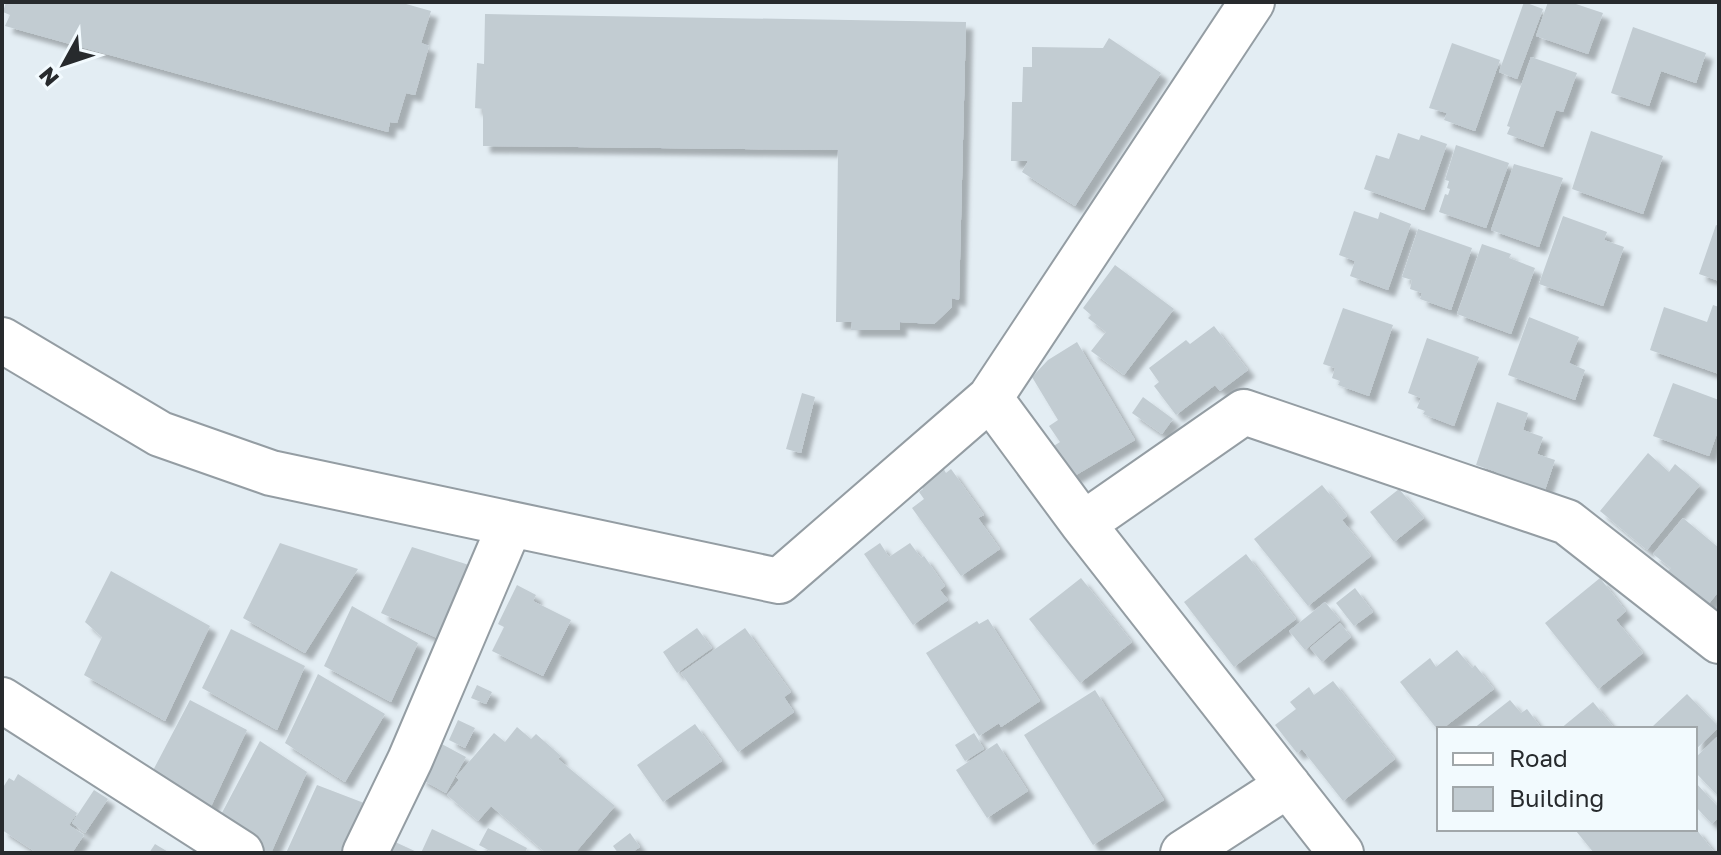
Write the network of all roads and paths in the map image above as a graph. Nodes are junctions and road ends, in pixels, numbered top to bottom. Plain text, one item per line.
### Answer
1 (1252, 2) edge
2 (2, 340) edge
3 (990, 398) junction
4 (1083, 524) junction
5 (510, 525) junction
6 (1719, 641) edge
7 (2, 700) edge
8 (1288, 785) junction
9 (241, 853) edge
10 (365, 853) edge
11 (1183, 853) edge
12 (1341, 853) edge

1 - 3 street
2 - 5 street
3 - 4 street
3 - 5 street
4 - 6 street
4 - 8 street
5 - 10 street
7 - 9 street
8 - 11 street
8 - 12 street

